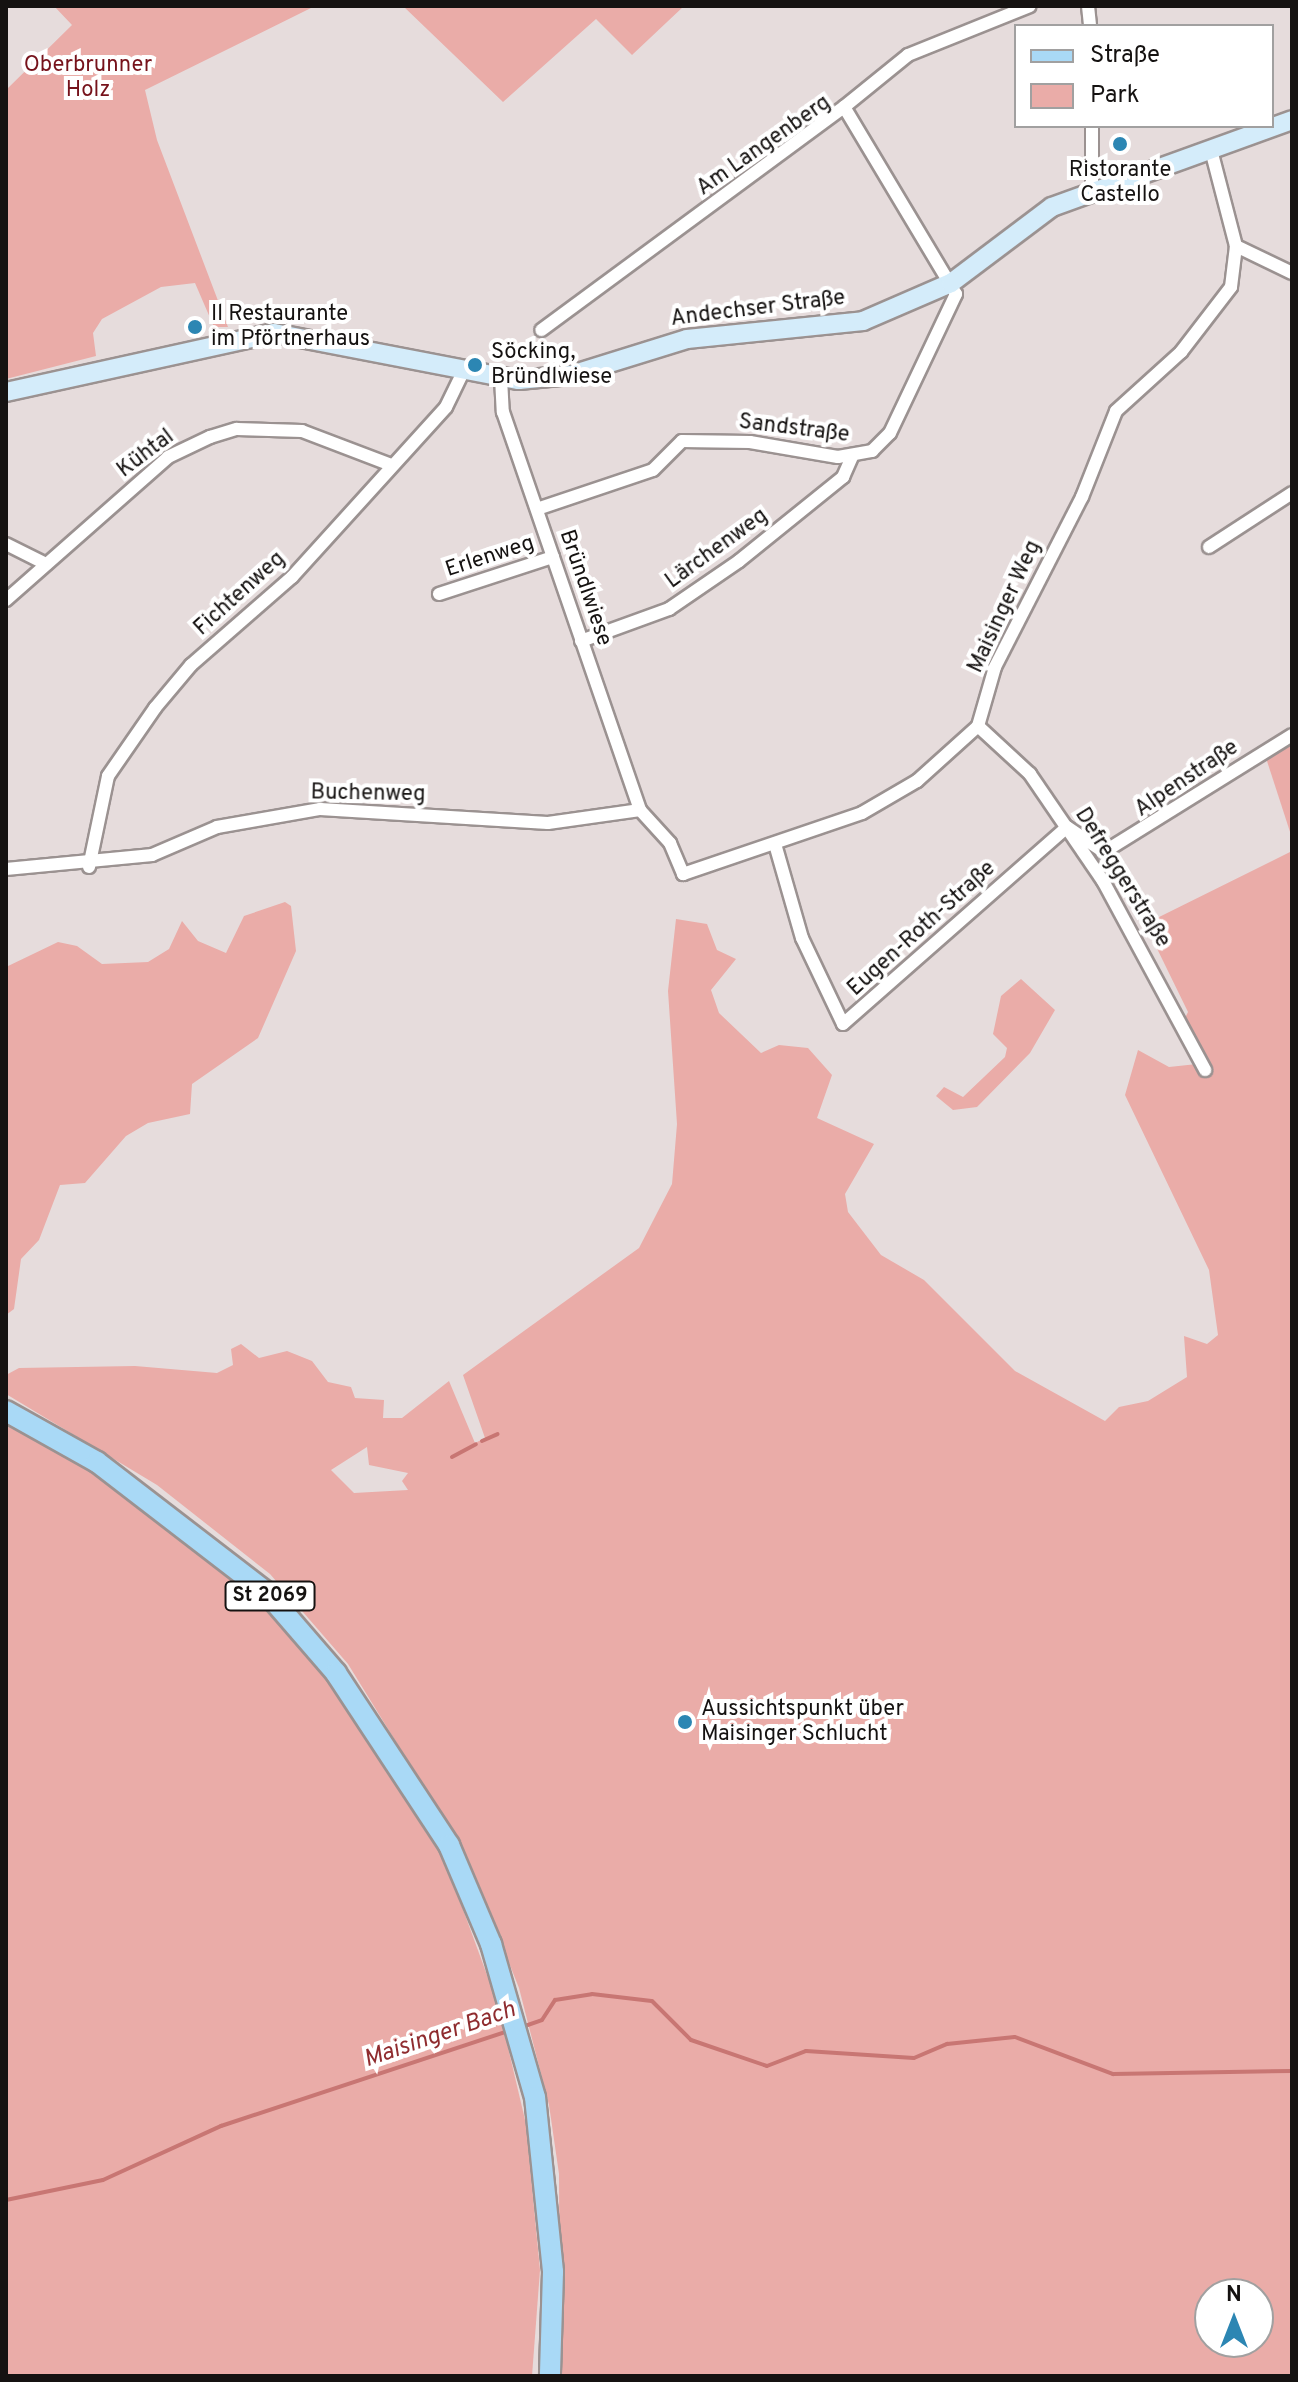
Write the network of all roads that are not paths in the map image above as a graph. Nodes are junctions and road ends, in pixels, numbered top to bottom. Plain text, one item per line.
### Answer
1 (1030, 6) edge
2 (844, 107) junction
3 (1092, 128) edge
4 (1273, 128) edge
5 (1212, 154) junction
6 (1092, 193) junction
7 (1236, 246) junction
8 (1292, 273) edge
9 (951, 283) junction
10 (541, 330) dead end
11 (462, 374) junction
12 (501, 378) junction
13 (6, 392) edge
14 (852, 457) junction
15 (389, 464) junction
16 (1292, 493) edge
17 (537, 509) junction
18 (6, 544) edge
19 (1209, 547) dead end
20 (553, 557) junction
21 (46, 564) junction
22 (439, 594) dead end
23 (6, 600) edge
24 (581, 641) junction
25 (978, 726) junction
26 (1292, 735) edge
27 (640, 810) junction
28 (1067, 827) junction
29 (775, 844) junction
30 (89, 867) junction
31 (6, 869) edge
32 (1205, 1070) dead end
33 (6, 1411) edge
34 (550, 2376) edge

1 - 2 street
2 - 9 street, Am Langenberg
2 - 10 street, Am Langenberg
3 - 6 street
4 - 5 street, Andechser Straße
5 - 6 street, Andechser Straße
5 - 7 street, Maisinger Weg
6 - 9 street, Andechser Straße
7 - 8 street
7 - 25 street, Maisinger Weg
9 - 12 street, Andechser Straße
9 - 14 street, Sandstraße
11 - 12 street, Andechser Straße
11 - 13 street, Andechser Straße
11 - 15 street, Fichtenweg
12 - 17 street, Bründlwiese
14 - 17 street, Sandstraße
14 - 24 street, Lärchenweg
15 - 21 street, Kühtal
15 - 30 street, Fichtenweg
16 - 19 street
17 - 20 street, Bründlwiese
18 - 21 street
20 - 22 street, Erlenweg
20 - 24 street, Bründlwiese
21 - 23 street, Kühtal
24 - 27 street, Bründlwiese
25 - 28 street, Defreggerstraße
25 - 29 street
26 - 28 street, Alpenstraße
27 - 29 street
27 - 30 street, Buchenweg
28 - 29 street, Eugen-Roth-Straße
28 - 32 street, Defreggerstraße
30 - 31 street, Buchenweg
33 - 34 main road, St 2069

